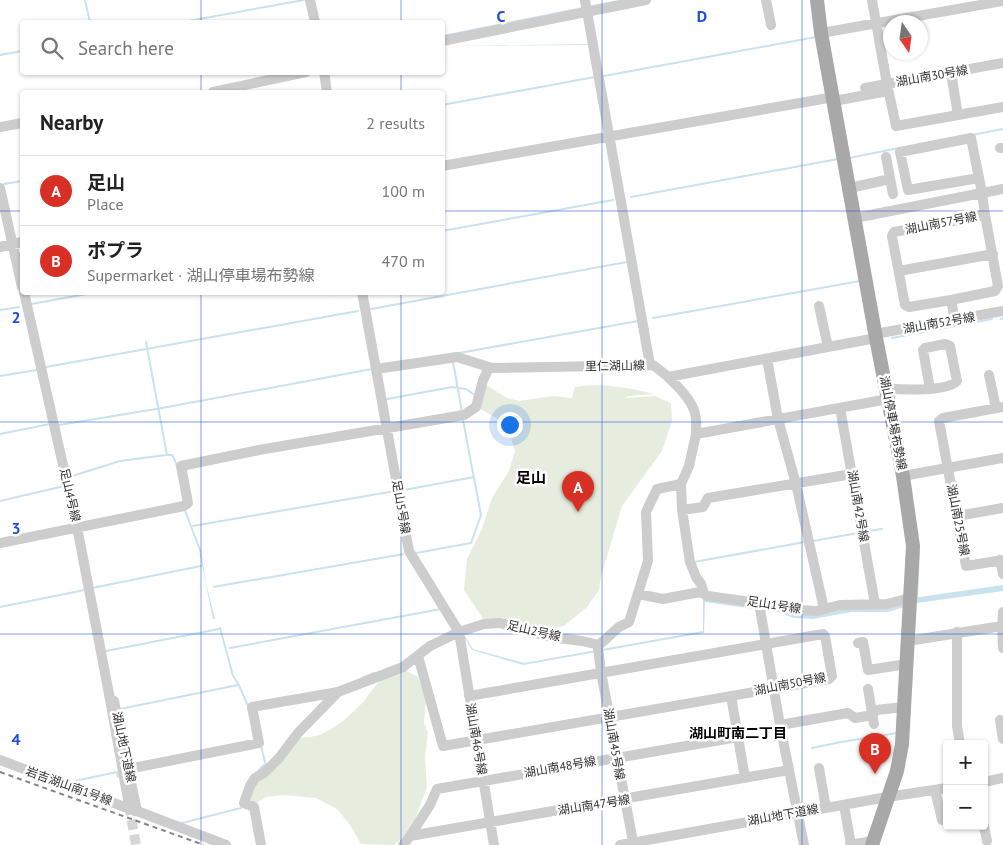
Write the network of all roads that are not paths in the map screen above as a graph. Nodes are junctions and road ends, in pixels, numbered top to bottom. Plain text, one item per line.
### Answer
1 (310, 0) edge
2 (585, 0) edge
3 (646, 0) edge
4 (766, 0) edge
5 (818, 0) edge
6 (872, 0) edge
7 (1003, 1) edge
8 (587, 12) junction
9 (315, 20) edge
10 (876, 24) junction
11 (771, 25) dead end
12 (821, 33) junction
13 (445, 40) edge
14 (1003, 63) edge
15 (951, 73) junction
16 (298, 75) edge
17 (324, 75) edge
18 (865, 88) dead end
19 (887, 88) junction
20 (223, 90) edge
21 (327, 90) edge
22 (834, 99) junction
23 (1003, 107) edge
24 (958, 115) junction
25 (20, 122) edge
26 (0, 127) edge
27 (610, 135) junction
28 (886, 157) dead end
29 (445, 165) edge
30 (979, 178) junction
31 (890, 179) junction
32 (0, 188) edge
33 (850, 188) junction
34 (1003, 189) edge
35 (982, 193) junction
36 (893, 194) dead end
37 (985, 215) junction
38 (855, 218) junction
39 (18, 244) edge
40 (0, 247) edge
41 (992, 254) junction
42 (20, 266) edge
43 (899, 271) junction
44 (25, 295) edge
45 (363, 295) edge
46 (951, 300) junction
47 (819, 306) dead end
48 (1003, 311) edge
49 (954, 320) junction
50 (876, 336) junction
51 (828, 347) junction
52 (767, 359) junction
53 (650, 365) junction
54 (489, 368) junction
55 (376, 369) junction
56 (989, 376) dead end
57 (668, 377) junction
58 (930, 389) junction
59 (887, 393) junction
60 (840, 408) junction
61 (1000, 408) edge
62 (778, 419) junction
63 (388, 428) junction
64 (696, 434) junction
65 (1003, 458) edge
66 (948, 468) junction
67 (852, 474) junction
68 (903, 476) junction
69 (681, 484) junction
70 (796, 484) junction
71 (1003, 508) edge
72 (682, 510) junction
73 (957, 516) junction
74 (77, 528) junction
75 (0, 543) edge
76 (1002, 560) edge
77 (1003, 574) edge
78 (638, 594) junction
79 (704, 594) junction
80 (910, 598) junction
81 (876, 604) junction
82 (760, 606) junction
83 (824, 609) junction
84 (1003, 612) edge
85 (1002, 626) edge
86 (459, 632) junction
87 (957, 632) junction
88 (908, 641) junction
89 (858, 643) dead end
90 (767, 644) junction
91 (599, 645) junction
92 (1003, 648) edge
93 (418, 656) junction
94 (907, 664) junction
95 (601, 672) junction
96 (774, 688) junction
97 (868, 689) dead end
98 (338, 692) junction
99 (469, 696) junction
100 (731, 696) junction
101 (110, 699) junction
102 (904, 707) junction
103 (609, 716) junction
104 (873, 719) junction
105 (1000, 720) dead end
106 (780, 725) junction
107 (738, 737) junction
108 (476, 739) junction
109 (1003, 739) edge
110 (959, 740) edge
111 (617, 757) junction
112 (0, 760) edge
113 (818, 768) dead end
114 (128, 769) junction
115 (789, 770) junction
116 (744, 778) junction
117 (1003, 778) edge
118 (484, 780) junction
119 (988, 781) edge
120 (943, 789) edge
121 (935, 790) junction
122 (888, 797) junction
123 (624, 800) junction
124 (844, 804) junction
125 (133, 808) junction
126 (826, 808) junction
127 (798, 813) junction
128 (942, 820) dead end
129 (491, 821) junction
130 (985, 830) edge
131 (410, 836) junction
132 (987, 841) dead end
133 (633, 842) junction
134 (872, 843) edge
135 (226, 845) edge
136 (261, 845) edge
137 (403, 845) edge
138 (494, 845) edge
139 (620, 845) edge
140 (804, 845) edge
141 (850, 845) edge

1 - 9 street
2 - 8 street
3 - 8 street
4 - 11 street
5 - 12 main road, 湖山停車場布勢線
6 - 10 street, 湖山南30号線
7 - 10 street
8 - 13 street
8 - 27 street
10 - 12 street
10 - 19 street, 湖山南30号線
12 - 22 main road, 湖山停車場布勢線
14 - 15 street, 湖山南30号線
15 - 19 street, 湖山南30号線
15 - 24 street
16 - 20 street
17 - 21 street
18 - 19 street
19 - 22 street
19 - 24 street
22 - 27 street
22 - 33 main road, 湖山停車場布勢線
23 - 24 street
25 - 26 street
27 - 29 street
27 - 53 street
28 - 31 street
30 - 30 street
30 - 35 street
31 - 33 street
31 - 36 street
32 - 39 street
33 - 38 main road, 湖山停車場布勢線
34 - 35 street
35 - 37 street
35 - 38 street
37 - 41 street, 湖山南57号線
37 - 43 street, 湖山南57号線
38 - 50 main road, 湖山停車場布勢線
39 - 40 street
39 - 42 street
41 - 43 street
41 - 46 street, 湖山南57号線
43 - 46 street, 湖山南57号線
44 - 74 street, 足山4号線
45 - 55 street
46 - 49 street
47 - 51 street
48 - 49 street, 湖山南52号線
49 - 50 street, 湖山南52号線
50 - 51 street, 湖山南52号線
50 - 59 main road, 湖山停車場布勢線
51 - 52 street, 湖山南52号線
52 - 57 street, 湖山南52号線
52 - 62 street
53 - 54 street, 里仁湖山線
53 - 57 street, 里仁湖山線
54 - 55 street, 里仁湖山線
54 - 63 street
55 - 63 street, 足山5号線
56 - 61 street
57 - 64 street, 里仁湖山線
58 - 58 street
58 - 59 street
59 - 60 street
59 - 68 main road, 湖山停車場布勢線
60 - 62 street
60 - 67 street, 湖山南42号線
61 - 66 street, 湖山南25号線
62 - 64 street
62 - 70 street
63 - 74 street
63 - 86 street, 足山5号線
64 - 69 street
65 - 66 street
66 - 68 street
66 - 73 street, 湖山南25号線
67 - 70 street
67 - 81 street, 湖山南42号線
68 - 80 main road, 湖山停車場布勢線
69 - 72 street
69 - 78 street
70 - 72 street
70 - 83 street
71 - 73 street
72 - 79 street
73 - 76 street, 湖山南25号線
74 - 75 street
74 - 101 street, 足山4号線
76 - 77 street
78 - 79 street, 足山1号線
78 - 91 street
79 - 82 street, 足山1号線
80 - 81 street, 足山1号線
80 - 88 main road, 湖山停車場布勢線
81 - 83 street, 足山1号線
82 - 83 street, 足山1号線
82 - 90 street
84 - 85 street
85 - 87 street
85 - 92 street
86 - 91 street, 足山2号線
86 - 93 street, 足山2号線
86 - 99 street, 湖山南46号線
87 - 88 street
87 - 110 street
88 - 94 main road, 湖山停車場布勢線
89 - 94 street
90 - 95 street, 湖山南50号線
90 - 96 street
90 - 96 street, 湖山南50号線
91 - 95 street, 湖山南45号線
93 - 98 street, 足山2号線
93 - 108 street, 湖山南50号線
94 - 102 main road, 湖山停車場布勢線
95 - 99 street, 湖山南50号線
95 - 103 street, 湖山南45号線
96 - 100 street, 湖山南50号線
96 - 106 street
97 - 104 street
98 - 114 street
98 - 136 street, 足山2号線
99 - 108 street, 湖山南46号線
100 - 103 street, 湖山南50号線
100 - 107 street
101 - 114 street, 湖山地下道線
101 - 125 street, 湖山地下道線
102 - 104 street
102 - 122 main road, 湖山停車場布勢線
103 - 108 street, 湖山南50号線
103 - 111 street, 湖山南45号線
104 - 106 street
105 - 109 street
106 - 115 street
107 - 111 street, 湖山南48号線
107 - 116 street
108 - 118 street, 湖山南46号線
111 - 118 street, 湖山南48号線
111 - 123 street, 湖山南45号線
112 - 125 street, 岩吉湖山南1号線
113 - 126 street
114 - 125 street, 湖山地下道線
115 - 116 street, 湖山南47号線
115 - 127 street
116 - 123 street, 湖山南47号線
117 - 119 street
118 - 129 street, 湖山南46号線
118 - 131 street, 湖山南48号線
120 - 121 street, 湖山地下道線
121 - 122 street, 湖山地下道線
121 - 128 street
122 - 124 street, 湖山地下道線
122 - 134 main road, 湖山停車場布勢線
123 - 129 street, 湖山南47号線
123 - 133 street, 湖山南45号線
124 - 126 street, 湖山地下道線
124 - 141 street
125 - 135 street
126 - 127 street, 湖山地下道線
127 - 133 street, 湖山地下道線
127 - 140 street
129 - 131 street, 湖山南47号線
129 - 138 street, 湖山南46号線
130 - 132 street
131 - 137 street
133 - 139 street, 湖山地下道線
134 - 141 street

